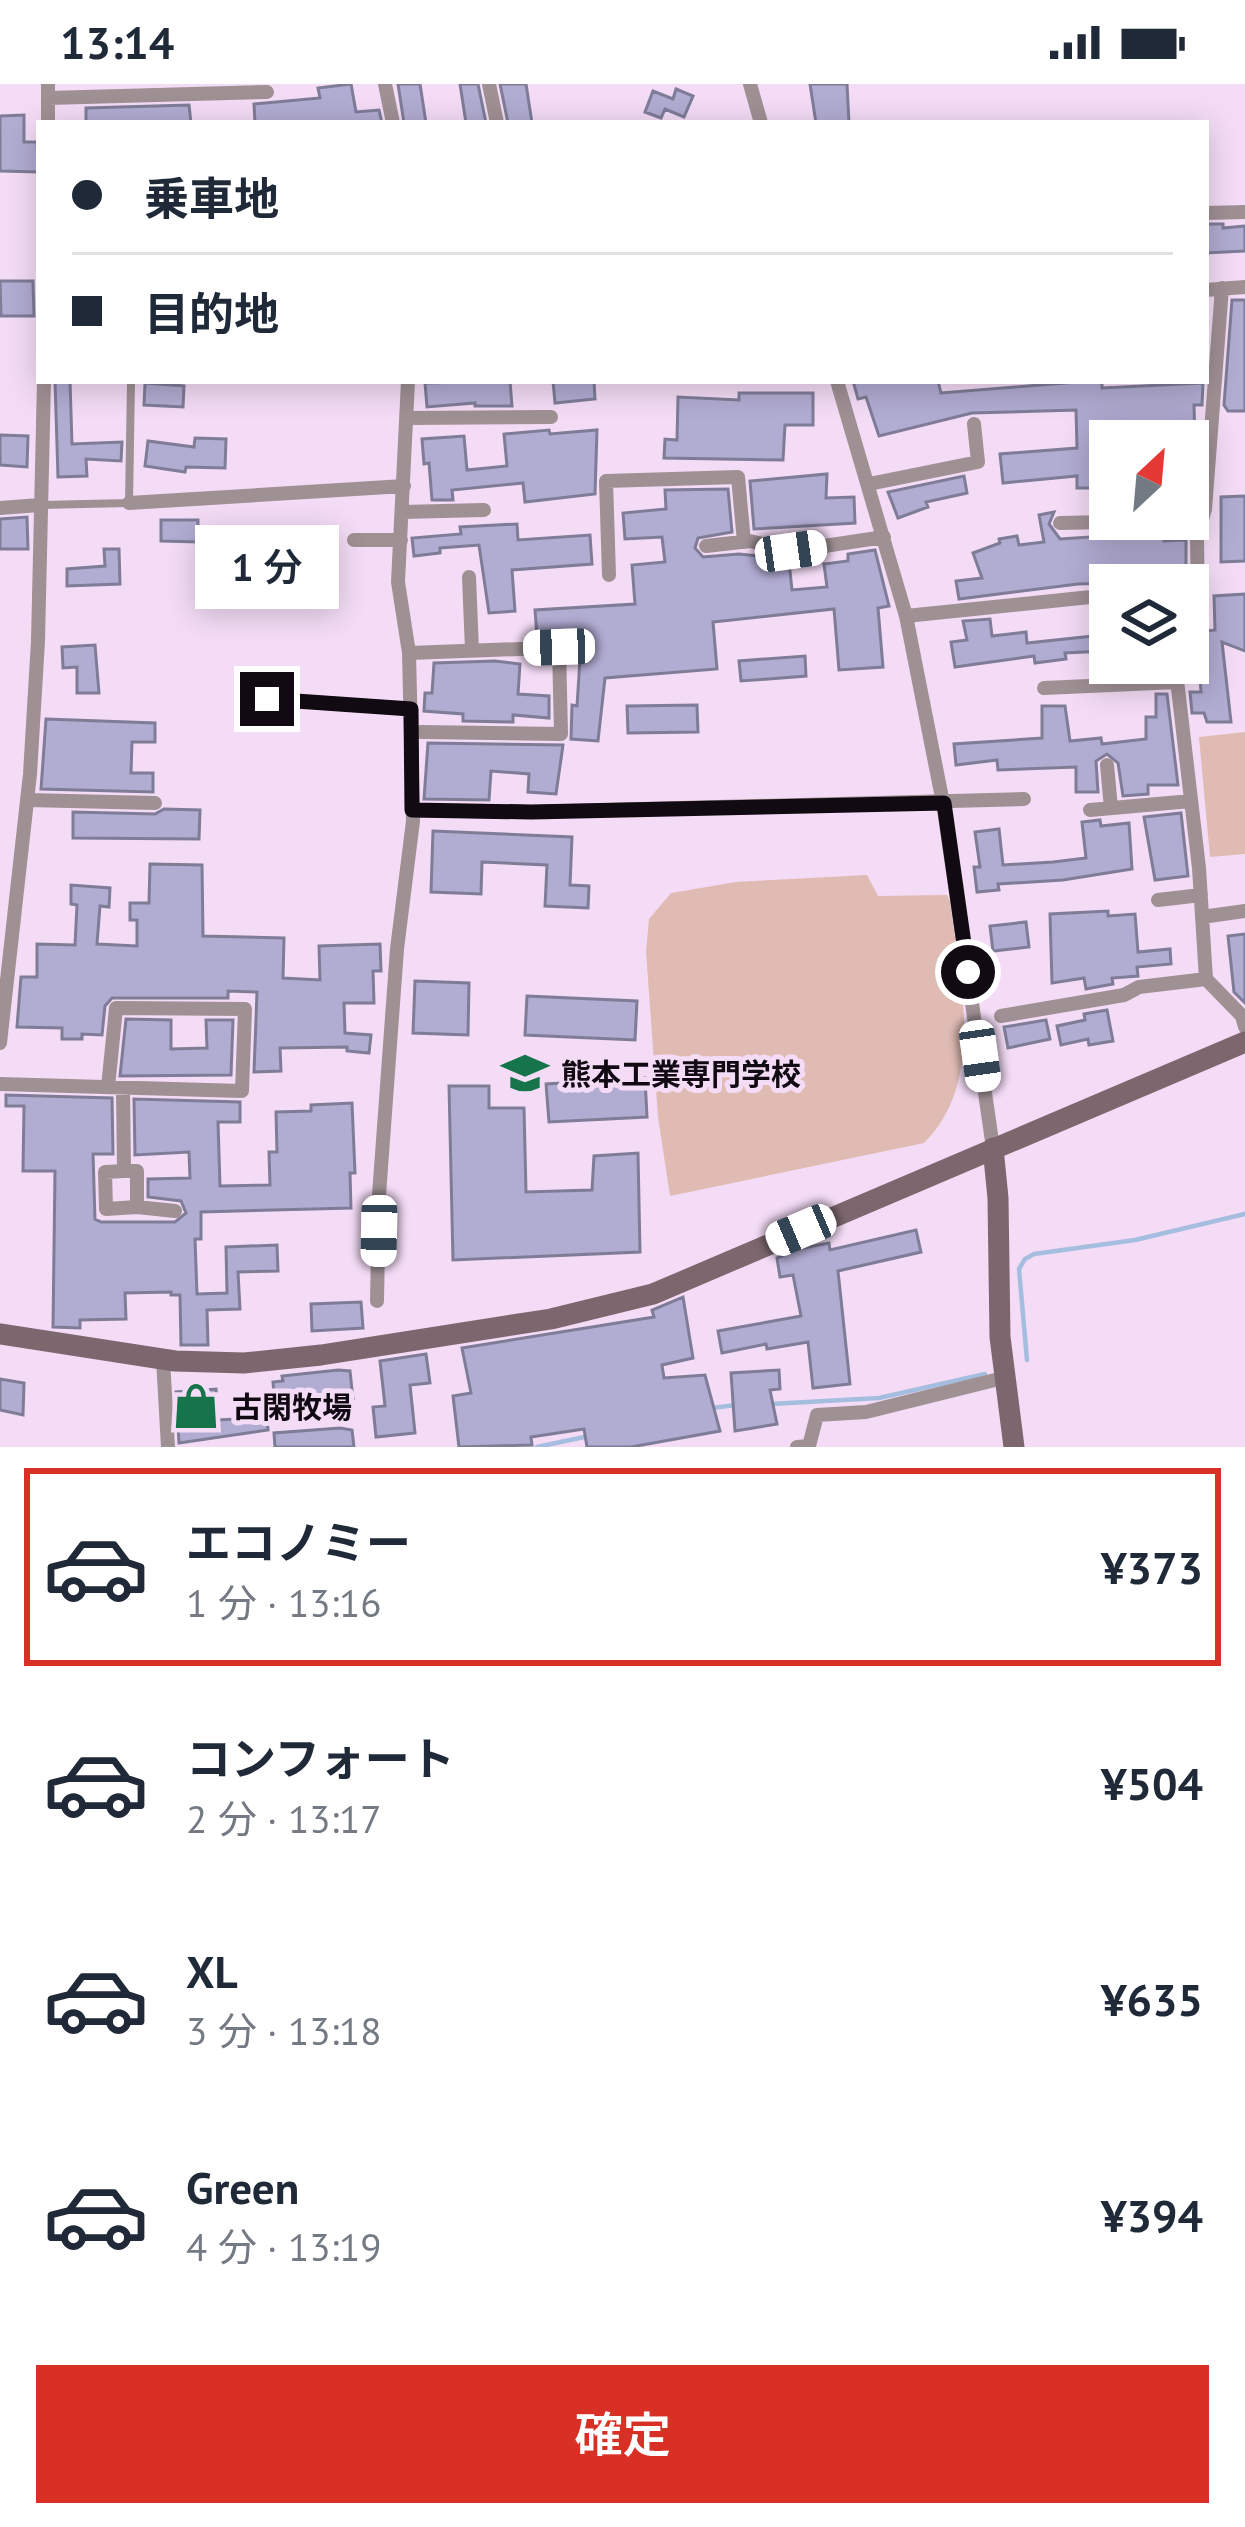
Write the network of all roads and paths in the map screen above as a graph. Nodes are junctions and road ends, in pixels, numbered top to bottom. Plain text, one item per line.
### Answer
1 (385, 84) edge
2 (489, 84) edge
3 (750, 84) edge
4 (48, 91) edge
5 (267, 92) dead end
6 (392, 120) edge
7 (496, 120) edge
8 (760, 120) edge
9 (1245, 212) edge
10 (1209, 213) edge
11 (1245, 287) edge
12 (1214, 289) edge
13 (1211, 373) edge
14 (44, 384) edge
15 (131, 384) edge
16 (408, 384) edge
17 (838, 384) edge
18 (551, 417) dead end
19 (406, 418) junction
20 (974, 424) dead end
21 (1209, 452) edge
22 (869, 484) junction
23 (404, 486) junction
24 (129, 503) junction
25 (40, 505) junction
26 (0, 508) edge
27 (484, 510) dead end
28 (402, 512) junction
29 (1089, 522) edge
30 (1060, 523) dead end
31 (884, 537) junction
32 (353, 540) dead end
33 (401, 540) junction
34 (744, 542) junction
35 (706, 546) dead end
36 (610, 575) dead end
37 (469, 577) dead end
38 (1089, 597) edge
39 (906, 616) junction
40 (472, 650) junction
41 (409, 653) junction
42 (1133, 684) edge
43 (1178, 684) edge
44 (1044, 688) dead end
45 (267, 699) dead end
46 (411, 709) junction
47 (421, 732) dead end
48 (1107, 765) dead end
49 (1024, 799) dead end
50 (27, 800) junction
51 (1192, 801) junction
52 (155, 803) dead end
53 (944, 803) junction
54 (1111, 808) junction
55 (412, 810) junction
56 (1090, 810) dead end
57 (1201, 895) junction
58 (1158, 900) dead end
59 (1245, 910) edge
60 (1202, 917) junction
61 (1206, 979) junction
62 (1001, 1016) dead end
63 (1245, 1027) edge
64 (1245, 1042) edge
65 (0, 1043) edge
66 (0, 1084) edge
67 (116, 1088) junction
68 (993, 1148) junction
69 (124, 1171) junction
70 (136, 1207) junction
71 (175, 1211) dead end
72 (377, 1300) dead end
73 (0, 1334) edge
74 (163, 1359) junction
75 (1004, 1378) junction
76 (809, 1446) edge
77 (168, 1447) edge
78 (797, 1447) edge
79 (1015, 1447) edge

1 - 6 street
2 - 7 street
3 - 8 street
4 - 5 street
9 - 10 street
11 - 12 street
12 - 13 street
13 - 21 street
14 - 25 street
15 - 24 lane
16 - 19 street
17 - 22 street
18 - 19 street
19 - 23 street
20 - 22 street
22 - 31 street
23 - 24 street
23 - 28 street
24 - 25 lane
25 - 26 street
25 - 50 street
27 - 28 street
28 - 33 street
29 - 30 street
31 - 34 street
31 - 39 street
32 - 33 street
33 - 41 street
34 - 35 street
34 - 36 street
37 - 40 street
38 - 39 street
39 - 53 street
40 - 41 street
40 - 47 street
41 - 46 street
42 - 44 street
43 - 51 street
45 - 46 street
46 - 55 street
48 - 54 street
49 - 53 street
50 - 52 street
50 - 65 street
51 - 54 street
51 - 57 street
53 - 55 street
53 - 68 street
54 - 56 street
55 - 72 street
57 - 58 street
57 - 60 street
59 - 60 street
60 - 61 street
61 - 62 street
61 - 63 street
64 - 68 street
66 - 67 street
67 - 67 street
67 - 69 street
68 - 74 street
68 - 75 street
69 - 70 street
69 - 70 street
70 - 71 street
73 - 74 street
74 - 77 street
75 - 76 street
75 - 79 street
76 - 78 street

